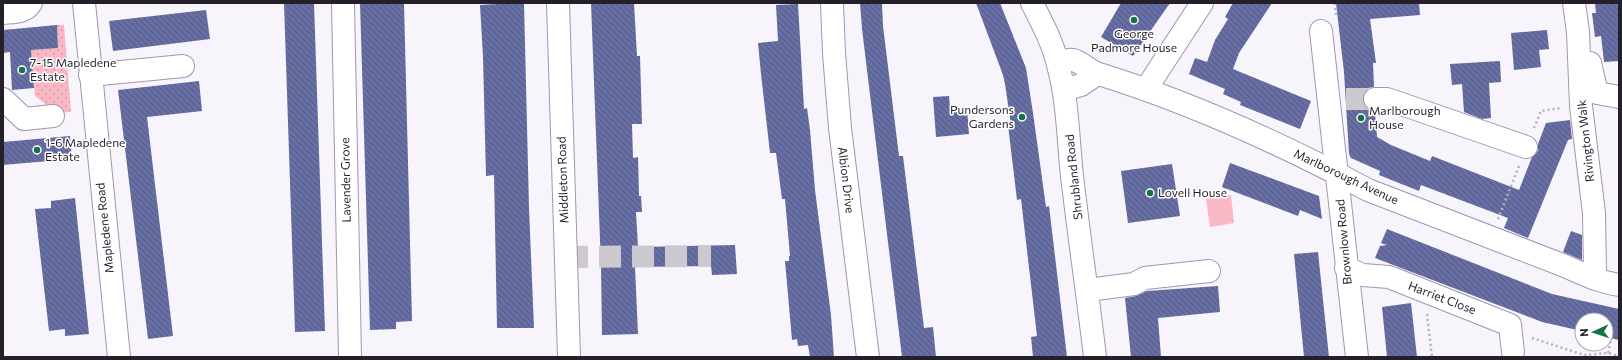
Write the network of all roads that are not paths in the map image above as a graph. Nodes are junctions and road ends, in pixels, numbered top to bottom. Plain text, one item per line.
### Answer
1 (31, 3) edge
2 (84, 3) edge
3 (343, 3) edge
4 (558, 3) edge
5 (832, 3) edge
6 (1032, 3) edge
7 (1202, 3) edge
8 (1574, 3) edge
9 (3, 12) edge
10 (1321, 31) dead end
11 (1578, 32) junction
12 (1058, 64) junction
13 (183, 66) dead end
14 (1097, 74) junction
15 (90, 76) junction
16 (1146, 89) junction
17 (1064, 90) junction
18 (1619, 97) edge
19 (1375, 98) tunnel mouth
20 (3, 99) edge
21 (53, 116) dead end
22 (1526, 147) dead end
23 (1337, 173) junction
24 (1346, 268) junction
25 (1209, 271) dead end
26 (1593, 278) junction
27 (1619, 285) edge
28 (1088, 290) junction
29 (1513, 352) dead end
30 (119, 357) edge
31 (350, 357) edge
32 (569, 357) edge
33 (868, 357) edge
34 (1095, 357) edge
35 (1357, 357) edge

1 - 9 street
2 - 15 street, Mapledene Road
3 - 31 street, Lavender Grove
4 - 32 street, Middleton Road
5 - 33 street, Albion Drive
6 - 12 street, Shrubland Road
7 - 16 street
8 - 11 street, Rivington Walk
10 - 23 street, Brownlow Road
11 - 18 street
11 - 26 street, Rivington Walk
12 - 14 street, Marlborough Avenue
12 - 17 street, Shrubland Road
13 - 15 street
14 - 16 street, Marlborough Avenue
14 - 17 street
15 - 30 street, Mapledene Road
16 - 23 street, Marlborough Avenue
17 - 28 street, Shrubland Road
19 - 22 street
20 - 21 street
23 - 24 street, Brownlow Road
23 - 26 street, Marlborough Avenue
24 - 29 street, Harriet Close
24 - 35 street, Brownlow Road
25 - 28 street
26 - 27 street, Marlborough Avenue
28 - 34 street, Shrubland Road

